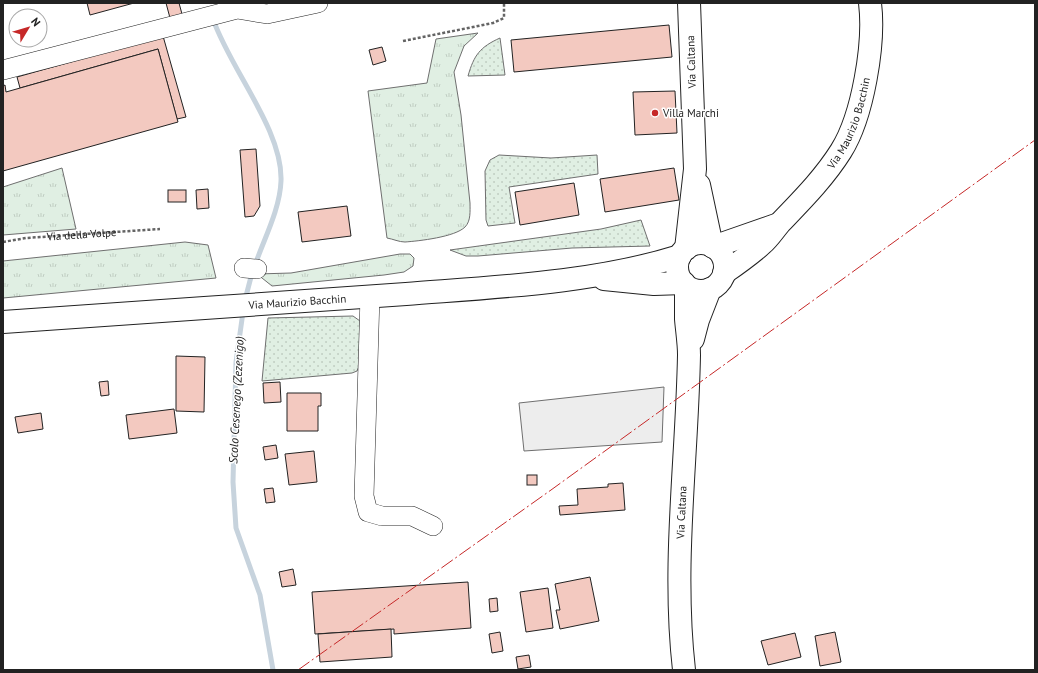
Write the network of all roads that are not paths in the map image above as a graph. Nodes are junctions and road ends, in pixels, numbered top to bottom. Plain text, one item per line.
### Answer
1 (318, 3) edge
2 (689, 3) edge
3 (870, 3) edge
4 (3, 70) edge
5 (695, 169) junction
6 (779, 224) junction
7 (713, 246) junction
8 (682, 252) junction
9 (591, 277) junction
10 (717, 281) junction
11 (685, 285) junction
12 (370, 296) junction
13 (3, 322) edge
14 (689, 354) junction
15 (433, 526) dead end
16 (684, 670) edge

1 - 4 street
2 - 5 main road, Via Caltana
3 - 6 main road, Via Maurizio Bacchin
5 - 7 main road, Via Caltana
5 - 8 main road, Via Caltana
6 - 7 main road, Via Maurizio Bacchin
6 - 10 main road, Via Maurizio Bacchin
7 - 8 main road
7 - 10 main road
8 - 9 main road, Via Maurizio Bacchin
8 - 11 main road
9 - 11 main road, Via Maurizio Bacchin
9 - 12 main road, Via Maurizio Bacchin
10 - 11 main road
10 - 14 main road, Via Caltana
11 - 14 main road, Via Caltana
12 - 13 main road, Via Maurizio Bacchin
12 - 15 street
14 - 16 main road, Via Caltana

